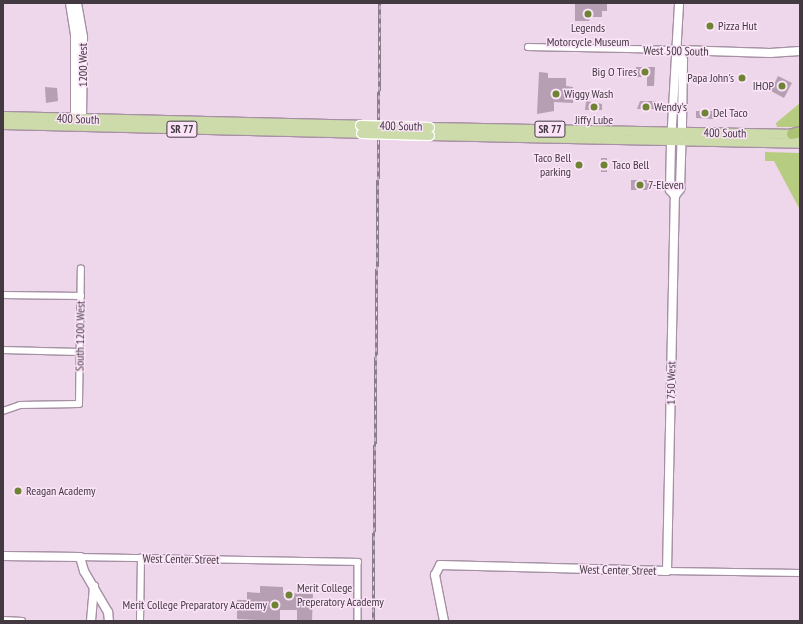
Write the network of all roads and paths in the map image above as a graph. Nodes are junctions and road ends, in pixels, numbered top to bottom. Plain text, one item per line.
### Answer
1 (70, 3) edge
2 (77, 3) edge
3 (679, 3) edge
4 (528, 47) dead end
5 (678, 50) junction
6 (800, 51) edge
7 (3, 116) edge
8 (79, 123) junction
9 (3, 124) edge
10 (429, 131) junction
11 (671, 132) junction
12 (682, 132) junction
13 (797, 133) edge
14 (671, 143) junction
15 (681, 143) junction
16 (800, 143) edge
17 (675, 196) junction
18 (81, 269) dead end
19 (3, 295) edge
20 (81, 296) junction
21 (3, 350) edge
22 (79, 352) junction
23 (3, 411) edge
24 (3, 556) edge
25 (80, 557) junction
26 (142, 558) junction
27 (667, 571) junction
28 (800, 573) edge
29 (94, 585) junction
30 (3, 620) edge
31 (22, 621) edge
32 (91, 621) edge
33 (109, 621) edge
34 (140, 621) edge
35 (358, 621) edge
36 (444, 621) edge

1 - 8 street, 1200 West
2 - 8 street, 1200 West
3 - 5 street
4 - 5 street, West 500 South
5 - 6 street, West 500 South
5 - 11 street, 1750 West
5 - 12 street, 1750 West
7 - 8 main road, 400 South / SR 77
8 - 9 main road, 400 South / SR 77
8 - 10 main road, 400 South / SR 77, bridge
10 - 11 main road, 400 South / SR 77
10 - 14 main road, 400 South / SR 77
11 - 12 main road, 400 South / SR 77
11 - 14 street, 1750 West
12 - 13 main road, 400 South / SR 77
12 - 15 street, 1750 West
14 - 15 main road, 400 South / SR 77
14 - 17 street, 1750 West
15 - 16 main road, 400 South / SR 77
15 - 17 street, 1750 West
17 - 27 street, 1750 West
18 - 20 street, South 1200 West
19 - 20 street
20 - 22 street, South 1200 West
21 - 22 street
22 - 23 street, South 1200 West
24 - 25 street, West Center Street
25 - 26 street, West Center Street
25 - 29 street
26 - 34 street
26 - 35 street, West Center Street
27 - 28 street, West Center Street
27 - 36 street, West Center Street
29 - 32 street
29 - 33 street
30 - 31 street

